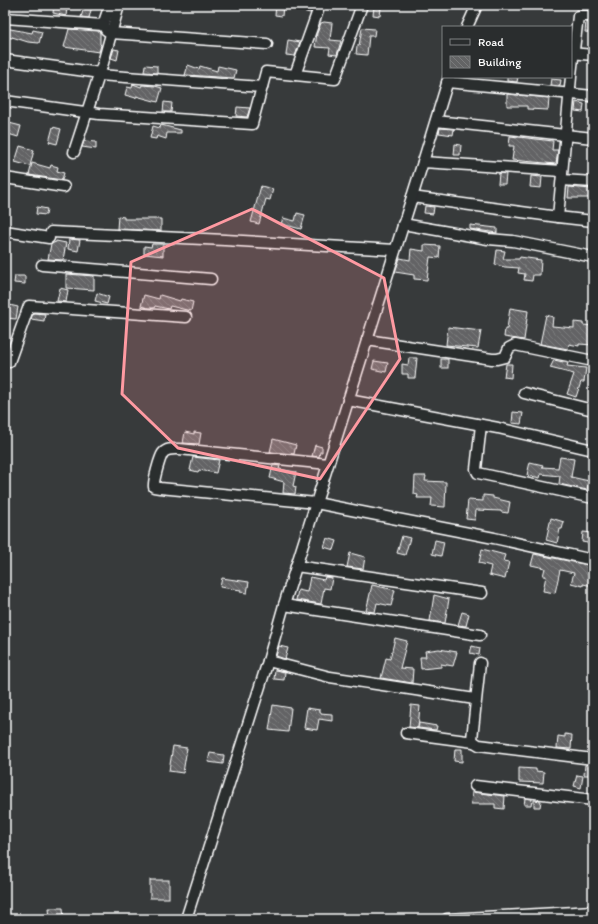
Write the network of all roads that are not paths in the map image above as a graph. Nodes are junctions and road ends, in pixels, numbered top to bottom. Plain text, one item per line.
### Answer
1 (110, 5) edge
2 (119, 5) edge
3 (320, 5) edge
4 (362, 5) edge
5 (477, 5) edge
6 (593, 16) edge
7 (5, 18) edge
8 (103, 25) junction
9 (467, 26) edge
10 (111, 33) junction
11 (267, 44) dead end
12 (572, 53) edge
13 (593, 55) edge
14 (5, 60) edge
15 (99, 74) junction
16 (295, 75) junction
17 (571, 78) edge
18 (448, 79) edge
19 (262, 87) junction
20 (569, 94) junction
21 (593, 96) edge
22 (5, 101) edge
23 (87, 112) junction
24 (436, 121) junction
25 (565, 135) junction
26 (593, 138) edge
27 (74, 152) dead end
28 (423, 162) junction
29 (562, 175) junction
30 (5, 178) edge
31 (593, 182) edge
32 (64, 187) dead end
33 (412, 197) junction
34 (558, 217) junction
35 (593, 221) edge
36 (403, 224) junction
37 (5, 231) edge
38 (395, 250) junction
39 (593, 257) edge
40 (42, 265) dead end
41 (211, 279) dead end
42 (186, 317) dead end
43 (367, 340) junction
44 (5, 361) edge
45 (593, 361) edge
46 (524, 393) dead end
47 (348, 400) junction
48 (593, 410) edge
49 (481, 425) junction
50 (593, 450) edge
51 (328, 464) junction
52 (593, 498) edge
53 (316, 503) junction
54 (593, 560) edge
55 (296, 566) junction
56 (482, 593) dead end
57 (284, 605) junction
58 (480, 635) dead end
59 (268, 661) junction
60 (480, 663) dead end
61 (476, 699) junction
62 (406, 733) dead end
63 (474, 742) junction
64 (593, 759) edge
65 (476, 786) dead end
66 (593, 800) edge
67 (593, 911) edge
68 (186, 919) edge
69 (447, 919) edge

1 - 8 street
2 - 10 street
3 - 16 street
4 - 16 street
5 - 9 street
6 - 12 street
7 - 8 street
8 - 10 street
10 - 11 street
10 - 15 street
12 - 13 street
14 - 15 street
15 - 19 street
15 - 23 street
16 - 19 street
17 - 20 street
18 - 20 street
18 - 24 street
19 - 23 street
20 - 21 street
20 - 25 street
22 - 23 street
23 - 27 street
24 - 25 street
24 - 28 street
25 - 26 street
25 - 29 street
28 - 29 street
28 - 33 street
29 - 31 street
29 - 34 street
30 - 32 street
33 - 34 street
33 - 36 street
34 - 35 street
36 - 38 street
36 - 39 street
37 - 38 street
38 - 43 street
40 - 41 street
42 - 44 street
43 - 45 street
43 - 47 street
46 - 48 street
47 - 49 street
47 - 51 street
49 - 50 street
49 - 52 street
51 - 53 street
51 - 53 street
53 - 54 street
53 - 55 street
55 - 56 street
55 - 57 street
57 - 58 street
57 - 59 street
59 - 61 street
59 - 68 street
60 - 61 street
61 - 63 street
62 - 63 street
63 - 64 street
65 - 66 street
67 - 69 street

